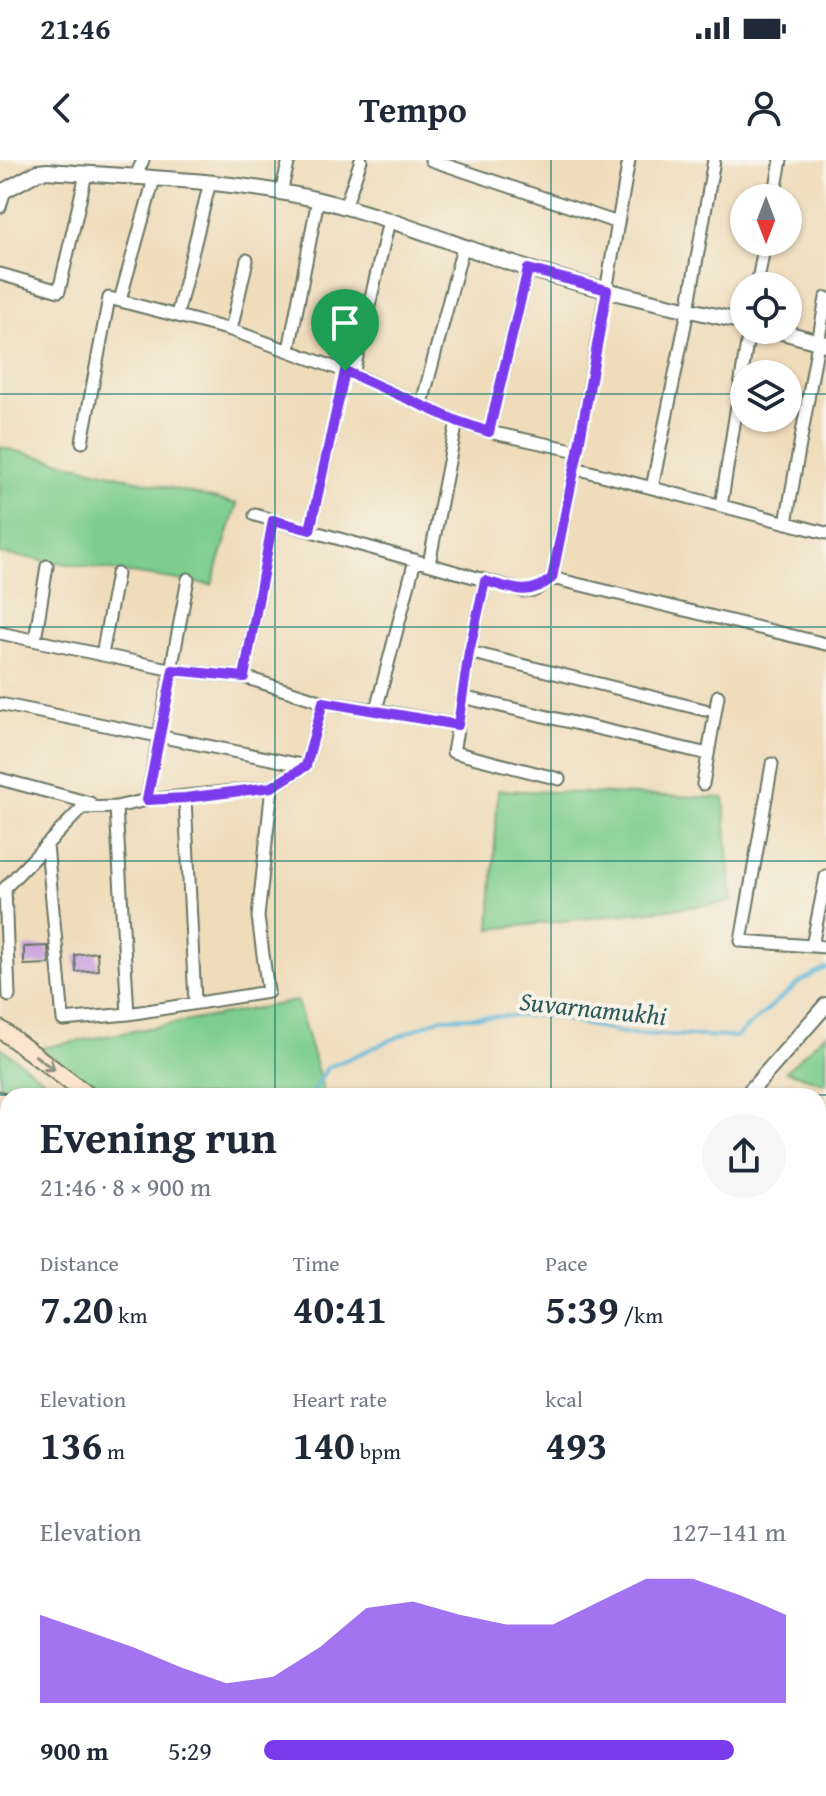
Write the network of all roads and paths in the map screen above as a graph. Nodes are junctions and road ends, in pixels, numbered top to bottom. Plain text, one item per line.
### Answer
1 (143, 160) edge
2 (289, 160) edge
3 (361, 160) edge
4 (431, 160) edge
5 (629, 160) edge
6 (714, 160) edge
7 (781, 160) edge
8 (40, 166) edge
9 (86, 174) junction
10 (135, 178) junction
11 (154, 179) junction
12 (210, 182) junction
13 (777, 184) edge
14 (3, 191) edge
15 (281, 192) junction
16 (318, 199) junction
17 (0, 207) edge
18 (345, 207) junction
19 (389, 221) junction
20 (618, 223) junction
21 (463, 247) junction
22 (247, 260) dead end
23 (528, 269) junction
24 (0, 274) edge
25 (607, 290) junction
26 (826, 298) edge
27 (120, 300) junction
28 (688, 310) junction
29 (177, 315) junction
30 (730, 319) edge
31 (231, 330) junction
32 (802, 337) edge
33 (822, 343) edge
34 (747, 344) edge
35 (289, 350) junction
36 (349, 372) junction
37 (422, 403) junction
38 (457, 421) junction
39 (489, 432) junction
40 (82, 442) dead end
41 (578, 451) junction
42 (575, 468) junction
43 (652, 488) junction
44 (721, 506) junction
45 (255, 515) dead end
46 (273, 520) junction
47 (786, 523) junction
48 (310, 530) junction
49 (826, 533) edge
50 (415, 560) junction
51 (429, 564) junction
52 (47, 566) dead end
53 (117, 574) dead end
54 (552, 578) junction
55 (188, 579) dead end
56 (485, 581) junction
57 (0, 633) edge
58 (35, 640) junction
59 (826, 644) edge
60 (469, 652) junction
61 (102, 655) junction
62 (173, 670) junction
63 (244, 677) junction
64 (718, 696) dead end
65 (462, 697) junction
66 (323, 702) junction
67 (0, 704) edge
68 (376, 710) junction
69 (705, 710) dead end
70 (458, 725) junction
71 (158, 736) junction
72 (708, 754) junction
73 (772, 764) dead end
74 (306, 766) junction
75 (559, 779) dead end
76 (1, 780) edge
77 (703, 784) dead end
78 (272, 787) junction
79 (185, 798) junction
80 (147, 800) junction
81 (98, 806) junction
82 (116, 807) junction
83 (47, 845) junction
84 (826, 876) edge
85 (2, 890) edge
86 (812, 946) junction
87 (826, 947) edge
88 (9, 996) dead end
89 (195, 1002) junction
90 (826, 1005) edge
91 (128, 1014) junction
92 (0, 1029) edge
93 (78, 1088) edge
94 (753, 1088) edge

1 - 10 street
2 - 15 street
3 - 18 street
4 - 20 street
5 - 20 street
6 - 28 street
7 - 13 street
8 - 9 street
8 - 14 street
9 - 10 street
9 - 24 street
10 - 11 street
11 - 12 street
11 - 27 street
12 - 15 street
12 - 29 street
14 - 17 street
15 - 16 street
16 - 18 street
16 - 35 street
18 - 19 street
19 - 21 street
19 - 36 street
20 - 25 street
21 - 23 street
21 - 37 street
22 - 31 street
23 - 25 street
23 - 39 street
25 - 28 street
25 - 41 street
26 - 33 street
27 - 29 street
27 - 40 street
28 - 30 street
28 - 43 street
29 - 31 street
31 - 35 street
32 - 33 street
33 - 47 street
34 - 44 street
35 - 36 street
36 - 37 street
36 - 48 street
37 - 38 street
38 - 39 street
38 - 51 street
39 - 41 street
41 - 42 street
42 - 43 street
42 - 54 street
43 - 44 street
44 - 47 street
45 - 46 street
46 - 48 street
46 - 63 street
47 - 49 street
48 - 50 street
50 - 51 street
50 - 68 street
51 - 56 street
52 - 58 street
53 - 61 street
54 - 56 street
54 - 59 street
55 - 62 street
56 - 60 street
57 - 58 street
58 - 61 street
60 - 65 street
60 - 69 street
61 - 62 street
62 - 63 street
62 - 71 street
63 - 66 street
64 - 72 street
65 - 70 street
65 - 72 street
66 - 68 street
66 - 74 street
67 - 71 street
68 - 70 street
70 - 75 street
71 - 74 street
71 - 80 street
72 - 77 street
73 - 86 street
74 - 78 street
76 - 81 street
78 - 79 street
78 - 89 street
79 - 80 street
79 - 89 street
80 - 82 street
81 - 82 street
81 - 83 street
82 - 91 street
83 - 85 street
83 - 91 street
84 - 86 street
85 - 88 street
86 - 87 street
89 - 91 street
90 - 94 street
92 -> 93 main road

